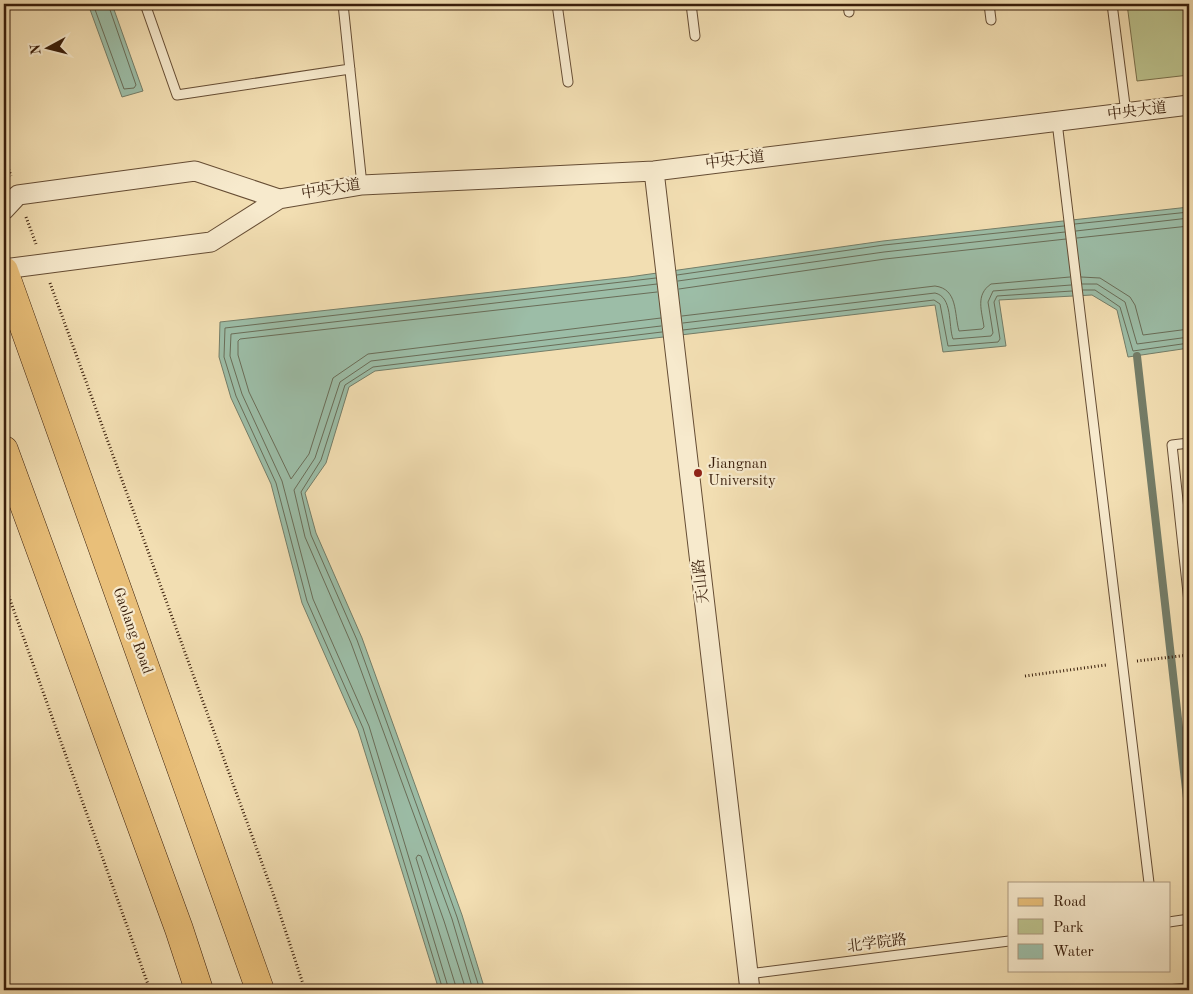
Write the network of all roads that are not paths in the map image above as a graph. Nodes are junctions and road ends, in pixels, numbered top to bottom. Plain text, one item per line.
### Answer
1 (144, 4) edge
2 (342, 4) edge
3 (557, 4) edge
4 (691, 4) edge
5 (989, 4) edge
6 (1112, 4) edge
7 (991, 20) dead end
8 (695, 36) dead end
9 (350, 69) junction
10 (568, 82) dead end
11 (1189, 105) edge
12 (1126, 113) junction
13 (1057, 122) junction
14 (654, 171) junction
15 (362, 184) junction
16 (279, 199) junction
17 (4, 210) edge
18 (4, 270) edge
19 (1189, 443) edge
20 (4, 450) edge
21 (1189, 602) edge
22 (1149, 882) edge
23 (1189, 919) edge
24 (1170, 922) edge
25 (1008, 942) edge
26 (749, 982) edge
27 (1189, 988) edge
28 (199, 990) edge
29 (260, 990) edge
30 (1167, 990) edge

1 - 9 lane
2 - 9 lane
3 - 10 lane
4 - 8 lane
5 - 7 lane
6 - 12 lane
9 - 15 lane
11 - 12 street, 中央大道
12 - 13 street, 中央大道
13 - 14 street, 中央大道
13 - 22 lane
14 - 15 street, 中央大道
14 - 26 street, 天山路
15 - 16 street, 中央大道
16 - 17 street
16 - 18 street
18 - 29 main road, Gaolang Road
19 - 21 lane
20 - 28 main road
23 - 24 lane
25 - 26 lane, 北学院路
27 - 30 lane

